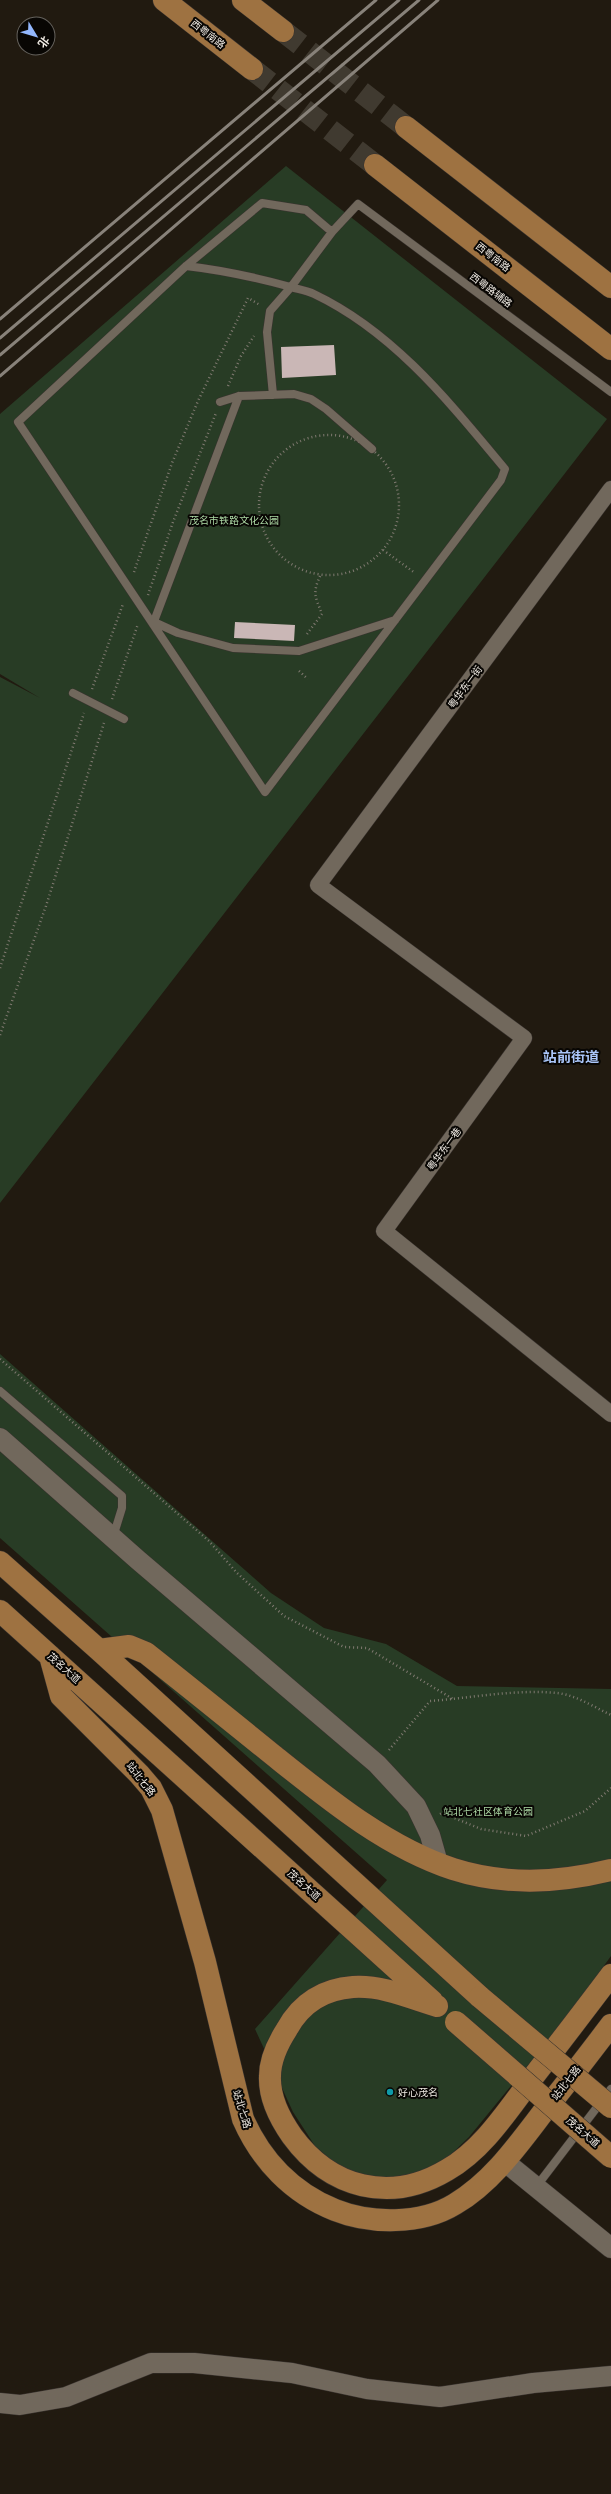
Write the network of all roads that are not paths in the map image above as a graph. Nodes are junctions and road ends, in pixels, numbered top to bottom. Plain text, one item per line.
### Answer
1 (164, 0) edge
2 (243, 0) edge
3 (283, 31) tunnel mouth
4 (252, 69) tunnel mouth
5 (406, 127) tunnel mouth
6 (376, 165) tunnel mouth
7 (332, 232) junction
8 (186, 266) junction
9 (291, 287) junction
10 (611, 287) edge
11 (611, 349) edge
12 (611, 392) edge
13 (274, 395) junction
14 (240, 396) junction
15 (220, 402) dead end
16 (372, 449) road end
17 (611, 489) edge
18 (395, 620) junction
19 (153, 623) junction
20 (73, 693) dead end
21 (124, 719) dead end
22 (318, 885) joint
23 (0, 1391) edge
24 (611, 1414) edge
25 (0, 1438) edge
26 (113, 1538) junction
27 (0, 1562) edge
28 (0, 1611) edge
29 (100, 1650) junction
30 (50, 1656) junction
31 (438, 1863) junction
32 (611, 1870) edge
33 (611, 1975) edge
34 (438, 2006) junction
35 (611, 2025) edge
36 (611, 2089) edge
37 (611, 2107) edge
38 (611, 2157) edge
39 (504, 2161) junction
40 (536, 2187) junction
41 (611, 2248) edge
42 (611, 2376) edge
43 (0, 2404) edge

1 - 4 main road, 西粤南路
2 - 3 main road
5 - 10 main road
6 - 11 main road, 西粤南路
7 - 8 lane
7 - 9 lane
7 - 12 lane, 西粤路辅路
8 - 9 lane
8 - 19 lane
9 - 13 lane
9 - 18 lane
13 - 14 lane
13 - 16 lane
14 - 15 lane
14 - 19 lane
17 - 22 street, 粤华东一街
18 - 19 lane
18 - 19 lane
20 - 21 lane
22 - 24 street, 粤华东一巷
23 - 26 lane
25 - 26 street
26 - 31 street
27 - 29 main road
28 - 30 main road, 茂名大道
29 - 31 main road
29 - 37 main road, bridge
30 - 34 main road, 茂名大道
30 - 39 main road, 站北七路
31 - 32 main road
33 - 34 main road
34 - 38 main road, 茂名大道, bridge
35 - 39 main road, 站北七路
36 - 40 lane
39 - 40 street
40 - 41 street
42 - 43 street

